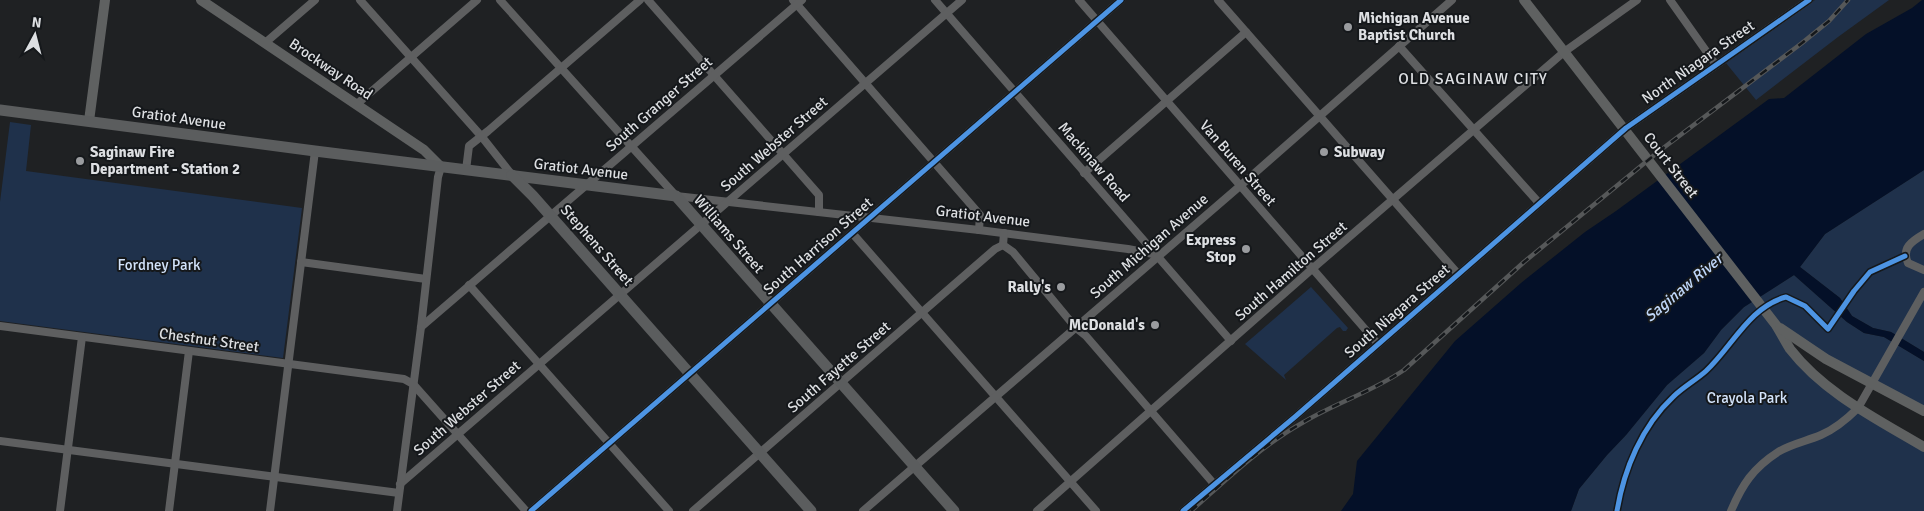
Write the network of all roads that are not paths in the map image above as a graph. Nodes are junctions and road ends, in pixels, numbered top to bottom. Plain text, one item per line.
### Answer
1 (105, 0) edge
2 (201, 0) edge
3 (315, 0) edge
4 (360, 0) edge
5 (477, 0) edge
6 (500, 0) edge
7 (640, 0) edge
8 (648, 0) edge
9 (935, 0) edge
10 (962, 0) edge
11 (1079, 0) edge
12 (1121, 0) edge
13 (1218, 0) edge
14 (1452, 0) edge
15 (1524, 0) edge
16 (1637, 0) edge
17 (1670, 0) edge
18 (1806, 1) edge
19 (797, 2) edge
20 (946, 13) junction
21 (1097, 21) junction
22 (1246, 32) junction
23 (266, 43) junction
24 (1399, 46) junction
25 (1564, 52) junction
26 (410, 56) junction
27 (1716, 65) junction
28 (561, 67) junction
29 (713, 75) junction
30 (865, 83) junction
31 (1016, 92) junction
32 (1166, 101) junction
33 (357, 104) junction
34 (0, 110) edge
35 (1320, 115) junction
36 (89, 121) junction
37 (1626, 128) joint
38 (1473, 130) junction
39 (482, 137) junction
40 (631, 146) junction
41 (315, 151) junction
42 (783, 155) junction
43 (934, 162) junction
44 (441, 167) junction
45 (466, 170) junction
46 (1084, 173) junction
47 (512, 175) junction
48 (588, 185) junction
49 (1240, 186) junction
50 (676, 196) junction
51 (1394, 200) junction
52 (728, 201) junction
53 (1538, 204) junction
54 (819, 212) junction
55 (551, 216) junction
56 (870, 218) junction
57 (701, 225) junction
58 (979, 230) junction
59 (1004, 233) junction
60 (853, 234) junction
61 (1924, 234) edge
62 (1003, 246) junction
63 (1158, 255) junction
64 (300, 262) junction
65 (1312, 269) junction
66 (1924, 270) edge
67 (1458, 274) junction
68 (426, 279) junction
69 (469, 285) junction
70 (1924, 292) edge
71 (621, 295) junction
72 (771, 304) junction
73 (923, 312) junction
74 (1776, 325) junction
75 (0, 326) edge
76 (421, 327) junction
77 (1076, 328) junction
78 (82, 337) junction
79 (1231, 342) junction
80 (1378, 344) junction
81 (189, 351) junction
82 (539, 364) junction
83 (287, 365) junction
84 (690, 374) junction
85 (413, 384) junction
86 (841, 384) junction
87 (1872, 384) junction
88 (997, 397) junction
89 (1858, 408) junction
90 (1924, 411) edge
91 (1152, 412) junction
92 (458, 434) junction
93 (0, 440) edge
94 (609, 444) junction
95 (1924, 447) edge
96 (68, 450) junction
97 (761, 453) junction
98 (174, 463) junction
99 (914, 466) junction
100 (274, 476) junction
101 (1070, 482) junction
102 (400, 484) junction
103 (1214, 484) junction
104 (399, 493) junction
105 (60, 511) edge
106 (169, 511) edge
107 (270, 511) edge
108 (397, 511) edge
109 (526, 511) edge
110 (531, 511) edge
111 (669, 511) edge
112 (693, 511) edge
113 (812, 511) edge
114 (863, 511) edge
115 (954, 511) edge
116 (1037, 511) edge
117 (1096, 511) edge
118 (1183, 511) edge
119 (1731, 511) edge

1 - 36 main road
2 - 23 main road, Brockway Road
3 - 23 street
4 - 26 street, Stephens Street
5 - 26 street
6 - 28 street, Williams Street
7 - 28 street
8 - 29 street
9 - 20 street, Mackinaw Road
10 - 20 street, South Webster Street
11 - 21 street, Van Buren Street
12 - 21 street, South Harrison Street
13 - 22 street
14 - 24 street, South Michigan Avenue
15 - 25 main road, Court Street
16 - 25 street, South Hamilton Street
17 - 27 street
18 - 27 street, North Niagara Street
19 - 29 street, South Granger Street
19 - 30 street
20 - 30 street, South Webster Street
20 - 31 street, Mackinaw Road
21 - 31 street, South Harrison Street
21 - 32 street, Van Buren Street
22 - 32 street
22 - 35 street
23 - 33 main road, Brockway Road
24 - 35 street, South Michigan Avenue
24 - 38 street
25 - 38 street, South Hamilton Street
25 - 74 main road, Court Street
26 - 33 street
26 - 39 street, Stephens Street
27 - 37 street, North Niagara Street
28 - 39 street
28 - 40 street, Williams Street
29 - 40 street, South Granger Street
29 - 42 street
30 - 42 street, South Webster Street
30 - 43 street
31 - 43 street, South Harrison Street
31 - 46 street, Mackinaw Road
32 - 46 street
32 - 49 street, Van Buren Street
33 - 44 main road, Brockway Road
34 - 36 highway, Gratiot Avenue
35 - 49 street, South Michigan Avenue
35 - 51 street
36 - 41 highway, Gratiot Avenue
37 - 53 street, South Niagara Street
38 - 51 street, South Hamilton Street
38 - 53 street
39 - 45 street
39 - 47 street, Stephens Street
40 - 48 street, South Granger Street
40 - 50 street, Williams Street
41 - 44 highway, Gratiot Avenue
41 - 64 street
42 - 52 street, South Webster Street
42 - 54 street
43 - 56 street, South Harrison Street
43 - 58 street
44 - 45 highway, Gratiot Avenue
44 - 68 street
45 - 47 highway, Gratiot Avenue
46 - 63 street, Mackinaw Road
47 - 48 highway, Gratiot Avenue
47 - 55 highway, Stephens Street
48 - 50 highway, Gratiot Avenue
48 - 55 street, South Granger Street
49 - 63 street, South Michigan Avenue
49 - 65 street, Van Buren Street
50 - 52 street, Gratiot Avenue
50 - 57 highway, Williams Street
51 - 65 street, South Hamilton Street
51 - 67 street
52 - 54 street, Gratiot Avenue
52 - 57 street, South Webster Street
53 - 67 street, South Niagara Street
54 - 56 street, Gratiot Avenue
55 - 69 street, South Granger Street
55 - 71 highway, Stephens Street
56 - 58 street, Gratiot Avenue
56 - 60 street, South Harrison Street
57 - 71 street, South Webster Street
57 - 72 highway, Williams Street
58 - 59 street, Gratiot Avenue
59 - 62 street
59 - 63 street, Gratiot Avenue
60 - 72 street, South Harrison Street
60 - 73 street
61 - 66 street
62 - 73 street, South Fayette Street
62 - 77 street
63 - 77 street, South Michigan Avenue
63 - 79 street, Mackinaw Road
64 - 68 street
64 - 83 street
65 - 79 street, South Hamilton Street
65 - 80 street, Van Buren Street
67 - 80 street, South Niagara Street
68 - 76 street
69 - 76 street, South Granger Street
69 - 82 street
70 - 87 street
71 - 82 street, South Webster Street
71 - 84 highway, Stephens Street
72 - 84 street, South Harrison Street
72 - 86 highway, Williams Street
73 - 86 street, South Fayette Street
73 - 88 street
74 - 87 main road
74 - 89 main road
75 - 78 street, Chestnut Street
76 - 85 street
77 - 88 street, South Michigan Avenue
77 - 91 street
78 - 81 street, Chestnut Street
78 - 96 street
79 - 91 street, South Hamilton Street
80 - 103 street, South Niagara Street
81 - 83 street, Chestnut Street
81 - 98 street
82 - 92 street, South Webster Street
82 - 94 street
83 - 85 street, Chestnut Street
83 - 100 street
84 - 94 street, South Harrison Street
84 - 97 highway, Stephens Street
85 - 92 street
85 - 102 street
86 - 97 street, South Fayette Street
86 - 99 highway, Williams Street
87 - 89 street
87 - 90 main road
88 - 99 street, South Michigan Avenue
88 - 101 street
89 - 95 main road
89 - 119 street
91 - 101 street, South Hamilton Street
91 - 103 street
92 - 102 street, South Webster Street
92 - 109 street
93 - 96 street
94 - 110 street, South Harrison Street
94 - 111 street
96 - 98 street
96 - 105 street
97 - 112 street, South Fayette Street
97 - 113 highway, Stephens Street
98 - 100 street
98 - 106 street
99 - 114 street, South Michigan Avenue
99 - 115 highway, Williams Street
100 - 104 street
100 - 107 street
101 - 116 street, South Hamilton Street
101 - 117 street
102 - 104 street
103 - 118 street, South Niagara Street
104 - 108 street

